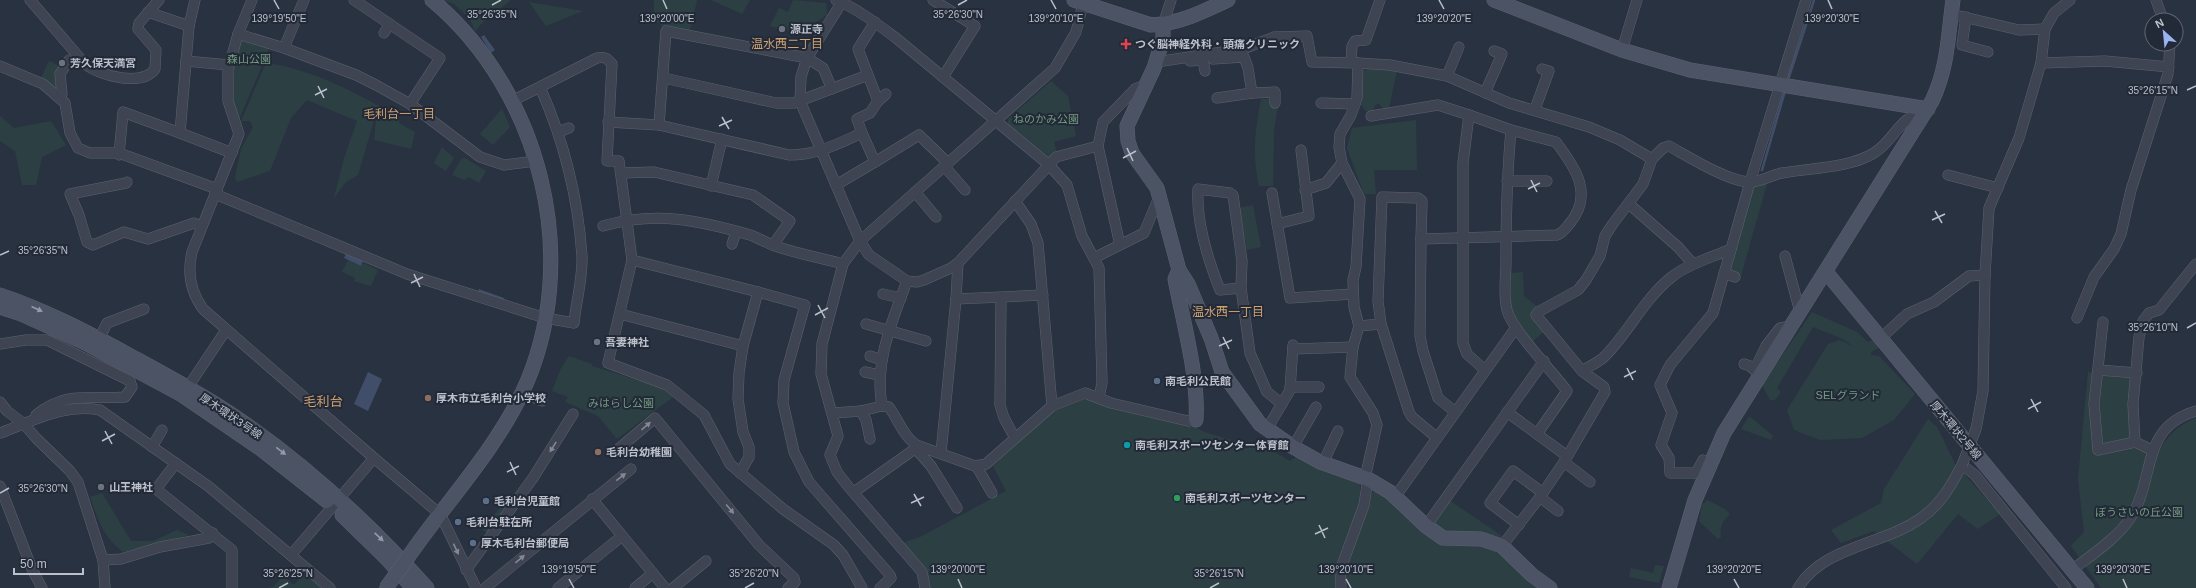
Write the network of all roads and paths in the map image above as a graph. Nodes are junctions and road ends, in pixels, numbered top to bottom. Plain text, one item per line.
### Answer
1 (30, 0) edge
2 (159, 0) edge
3 (195, 0) edge
4 (252, 0) edge
5 (304, 0) edge
6 (354, 0) edge
7 (432, 0) edge
8 (933, 0) edge
9 (1171, 0) edge
10 (1228, 0) edge
11 (1380, 0) edge
12 (1494, 0) edge
13 (1637, 0) edge
14 (1806, 0) edge
15 (2070, 0) edge
16 (2156, 0) edge
17 (839, 1) edge
18 (1079, 2) edge
19 (1952, 7) edge
20 (148, 12) junction
21 (2160, 12) edge
22 (1966, 17) junction
23 (875, 22) junction
24 (390, 24) junction
25 (1163, 25) junction
26 (189, 26) junction
27 (2045, 29) junction
28 (384, 33) dead end
29 (238, 34) junction
30 (1458, 47) dead end
31 (284, 48) junction
32 (1622, 50) junction
33 (1212, 52) junction
34 (1988, 52) dead end
35 (2170, 52) edge
36 (1501, 53) dead end
37 (807, 58) junction
38 (1174, 58) junction
39 (69, 60) dead end
40 (186, 61) junction
41 (1156, 62) junction
42 (1355, 62) junction
43 (2041, 63) junction
44 (5, 65) edge
45 (229, 65) junction
46 (2169, 67) junction
47 (1205, 70) dead end
48 (1549, 72) dead end
49 (868, 75) junction
50 (1447, 76) junction
51 (943, 77) junction
52 (664, 78) junction
53 (1781, 84) junction
54 (1146, 85) junction
55 (540, 87) junction
56 (832, 89) junction
57 (1252, 93) junction
58 (1485, 93) junction
59 (886, 94) dead end
60 (60, 98) junction
61 (1217, 98) dead end
62 (512, 101) junction
63 (800, 101) junction
64 (878, 102) junction
65 (1275, 103) dead end
66 (1321, 103) dead end
67 (410, 104) junction
68 (1355, 104) junction
69 (1535, 109) junction
70 (1928, 109) junction
71 (1469, 115) junction
72 (1371, 116) dead end
73 (997, 121) junction
74 (608, 122) junction
75 (660, 125) junction
76 (569, 128) dead end
77 (1511, 130) junction
78 (558, 132) junction
79 (180, 133) junction
80 (862, 133) junction
81 (722, 139) junction
82 (1098, 146) junction
83 (1301, 150) dead end
84 (821, 151) junction
85 (232, 153) junction
86 (119, 154) junction
87 (1652, 159) junction
88 (536, 161) junction
89 (875, 162) junction
90 (1342, 163) junction
91 (946, 165) junction
92 (1049, 165) junction
93 (620, 173) junction
94 (1948, 175) dead end
95 (1506, 181) junction
96 (127, 182) dead end
97 (1750, 182) junction
98 (1543, 183) dead end
99 (836, 185) junction
100 (711, 186) junction
101 (1998, 188) junction
102 (965, 190) dead end
103 (1305, 190) junction
104 (216, 192) junction
105 (915, 192) junction
106 (1272, 193) dead end
107 (1159, 196) junction
108 (1014, 201) junction
109 (1629, 204) junction
110 (936, 217) dead end
111 (627, 220) junction
112 (1277, 224) junction
113 (201, 226) junction
114 (603, 226) dead end
115 (736, 232) junction
116 (1506, 236) junction
117 (1462, 237) junction
118 (1421, 239) junction
119 (860, 241) junction
120 (732, 244) dead end
121 (773, 245) junction
122 (1120, 245) junction
123 (1731, 249) junction
124 (1785, 256) dead end
125 (1094, 258) junction
126 (632, 260) junction
127 (958, 263) junction
128 (843, 264) junction
129 (1692, 264) junction
130 (2196, 264) edge
131 (1179, 270) junction
132 (1826, 272) junction
133 (1724, 273) junction
134 (1985, 275) junction
135 (1735, 277) dead end
136 (907, 281) junction
137 (1241, 288) junction
138 (758, 292) junction
139 (883, 294) dead end
140 (1354, 294) junction
141 (0, 295) edge
142 (1043, 295) junction
143 (901, 298) junction
144 (1001, 298) junction
145 (956, 299) junction
146 (0, 307) edge
147 (144, 309) dead end
148 (1800, 312) junction
149 (620, 314) junction
150 (545, 318) junction
151 (2077, 318) dead end
152 (2103, 322) dead end
153 (866, 324) dead end
154 (1381, 324) junction
155 (1358, 326) junction
156 (1515, 329) junction
157 (226, 330) junction
158 (890, 331) junction
159 (1881, 338) junction
160 (99, 339) junction
161 (921, 342) dead end
162 (0, 344) edge
163 (743, 346) junction
164 (1353, 347) junction
165 (870, 356) dead end
166 (882, 360) junction
167 (1544, 361) junction
168 (1744, 364) dead end
169 (1485, 370) junction
170 (2099, 370) junction
171 (1582, 371) junction
172 (865, 372) dead end
173 (1757, 372) junction
174 (2137, 373) junction
175 (879, 375) junction
176 (188, 387) junction
177 (1290, 387) junction
178 (1320, 387) dead end
179 (522, 393) junction
180 (1099, 398) junction
181 (542, 401) dead end
182 (0, 402) edge
183 (1282, 404) junction
184 (882, 406) junction
185 (1052, 406) junction
186 (1316, 407) dead end
187 (2196, 410) edge
188 (861, 411) junction
189 (1454, 411) junction
190 (1507, 412) junction
191 (833, 413) junction
192 (573, 414) dead end
193 (1196, 420) joint
194 (28, 422) junction
195 (1267, 429) junction
196 (162, 430) dead end
197 (1338, 431) dead end
198 (0, 433) edge
199 (1537, 434) junction
200 (1436, 437) junction
201 (1015, 438) junction
202 (870, 439) dead end
203 (2135, 442) junction
204 (152, 447) junction
205 (1293, 447) junction
206 (917, 448) junction
207 (2152, 450) junction
208 (616, 451) dead end
209 (942, 453) junction
210 (374, 458) junction
211 (1566, 459) junction
212 (1703, 460) dead end
213 (176, 463) junction
214 (1322, 463) junction
215 (1962, 466) junction
216 (977, 467) junction
217 (631, 469) dead end
218 (740, 473) junction
219 (1366, 479) junction
220 (1590, 482) dead end
221 (0, 486) edge
222 (854, 492) junction
223 (992, 493) dead end
224 (1542, 495) junction
225 (1395, 496) junction
226 (592, 499) junction
227 (337, 504) junction
228 (957, 508) dead end
229 (1558, 511) dead end
230 (438, 515) junction
231 (1519, 525) junction
232 (1426, 526) junction
233 (213, 533) junction
234 (622, 536) junction
235 (1502, 546) junction
236 (291, 555) junction
237 (103, 560) junction
238 (706, 561) dead end
239 (466, 570) junction
240 (2072, 570) junction
241 (653, 573) junction
242 (490, 587) edge
243 (42, 588) edge
244 (105, 588) edge
245 (232, 588) edge
246 (330, 588) edge
247 (386, 588) edge
248 (413, 588) edge
249 (427, 588) edge
250 (476, 588) edge
251 (558, 588) edge
252 (635, 588) edge
253 (666, 588) edge
254 (673, 588) edge
255 (788, 588) edge
256 (862, 588) edge
257 (880, 588) edge
258 (925, 588) edge
259 (1341, 588) edge
260 (1550, 588) edge
261 (1669, 588) edge
262 (1798, 588) edge
263 (2066, 588) edge
264 (2087, 588) edge

1 - 20 street
2 - 20 street
3 - 26 street
4 - 29 street
5 - 31 street
6 - 24 street
7 - 62 street
8 - 51 street
9 - 25 street
10 - 25 street
11 - 42 street
12 - 32 street
13 - 32 street
14 - 53 street
15 - 27 street
16 - 21 street
17 - 23 street
17 - 37 street
18 - 25 street
18 - 73 street
19 - 22 street
19 - 70 street
20 - 26 street
22 - 27 street
22 - 34 street
23 - 49 street
23 - 51 street
24 - 28 street
24 - 67 street
25 - 41 street
26 - 40 street
27 - 43 street
29 - 31 street
29 - 45 street
30 - 50 street
31 - 67 street
32 - 53 street
33 - 38 street
33 - 42 street
33 - 57 street
35 - 46 street
36 - 58 street
37 - 52 street
37 - 56 street
37 - 63 street
38 - 41 street
38 - 47 street
39 - 60 street
40 - 45 street
40 - 79 street
41 - 54 street
42 - 50 street
42 - 68 street
43 - 46 street
43 - 101 street
44 - 60 street
45 - 85 street
46 - 151 street
48 - 69 street
49 - 56 street
49 - 64 street
50 - 58 street
51 - 73 street
52 - 63 street
52 - 75 street
53 - 70 street
53 - 97 street
54 - 82 street
54 - 107 street
55 - 62 street
55 - 74 street
55 - 78 street
56 - 63 street
57 - 61 street
57 - 65 street
58 - 69 street
59 - 64 street
60 - 86 street
62 - 88 street
63 - 84 street
64 - 80 street
66 - 68 street
67 - 88 street
68 - 90 street
69 - 87 street
70 - 97 street
70 - 132 street
71 - 72 street
71 - 77 street
71 - 117 street
73 - 91 street
73 - 92 street
74 - 75 street
74 - 93 street
75 - 81 street
76 - 78 street
77 - 95 street
77 - 116 street
78 - 150 street
79 - 85 street
79 - 86 street
80 - 84 street
80 - 89 street
81 - 84 street
81 - 100 street
82 - 92 street
82 - 122 street
83 - 103 street
84 - 99 street
85 - 104 street
86 - 104 street
87 - 97 street
87 - 109 street
88 - 150 street
89 - 91 street
89 - 99 street
90 - 103 street
90 - 140 street
91 - 102 street
91 - 105 street
92 - 108 street
92 - 125 street
93 - 100 street
93 - 111 street
94 - 101 street
95 - 98 street
95 - 116 street
96 - 113 street
97 - 123 street
99 - 119 street
100 - 121 street
101 - 134 street
103 - 112 street
104 - 113 street
104 - 150 street
105 - 110 street
105 - 119 street
106 - 112 street
107 - 122 street
107 - 131 street
108 - 127 street
108 - 142 street
109 - 129 street
109 - 171 street
111 - 114 street
111 - 115 street
111 - 126 street
112 - 140 street
113 - 157 street
115 - 120 street
115 - 121 street
116 - 117 street
116 - 156 street
117 - 118 street
117 - 169 street
118 - 154 street
118 - 189 street
119 - 128 street
119 - 136 street
121 - 128 street
122 - 125 street
123 - 129 street
123 - 133 street
124 - 148 street
125 - 180 street
126 - 138 street
126 - 149 street
127 - 136 street
127 - 145 street
128 - 191 street
129 - 171 street
130 - 174 street
131 - 193 street
131 - 195 street
132 - 148 street
132 - 159 street, 厚木環状2号線
133 - 135 street
133 - 212 street
134 - 159 street
134 - 215 street, bridge
136 - 143 street
137 - 137 street
137 - 183 street
138 - 163 street
138 - 257 street
139 - 143 street
140 - 155 street
141 -> 160 street, 厚木環状3号線
142 - 144 street
142 - 185 street
143 - 158 street
144 - 145 street
144 - 201 street
145 - 209 street
146 - 227 street, 厚木環状3号線
147 - 160 street
148 - 173 street
149 - 163 street
149 - 218 street
150 - 179 street
152 - 170 street
153 - 158 street
154 - 155 street
154 - 200 street
155 - 164 street
156 - 167 street
156 - 169 street
157 - 176 street
157 - 210 street
158 - 161 street
158 - 166 street
159 - 240 street, 厚木環状2号線
160 - 176 street, 厚木環状3号線
162 - 194 street
163 - 218 street
164 - 177 street
164 - 219 street
165 - 166 street
166 - 175 street
167 - 190 street
167 - 199 street
168 - 173 street
169 - 189 street
170 - 174 street
170 - 203 street
171 - 211 street
172 - 175 street
173 - 261 street
174 - 203 street
175 - 184 street
176 -> 227 street, 厚木環状3号線
177 - 178 street
177 - 183 street
179 - 181 street
179 - 230 street
180 - 185 street
180 - 193 street
182 - 194 street
183 - 195 street
184 - 188 street
184 - 206 street
185 - 201 street
186 - 205 street
187 - 207 street
188 - 191 street
188 - 202 street
189 - 200 street
190 - 199 street
190 - 232 street
191 - 222 street
192 -> 239 street
194 - 198 street
194 - 204 street
194 - 237 street
195 - 205 street
196 - 204 street
197 - 214 street
199 - 211 street
200 - 225 street
201 - 216 street
203 - 207 street
204 - 213 street
205 - 214 street
206 - 209 street
206 - 222 street
206 - 228 street
207 - 240 street
208 -> 255 street
209 - 216 street
210 - 227 street
210 - 230 street
211 - 220 street
211 - 224 street
213 - 233 street
213 - 236 street
214 - 219 street
215 - 262 street
215 - 263 street
216 - 223 street
226 -> 217 street
218 - 256 street
219 - 225 street
219 - 259 street
221 - 243 street
222 - 258 street
224 - 229 street
224 - 231 street
224 - 231 street
225 - 232 street
226 - 234 street
242 -> 226 street
227 - 236 street
227 - 248 street, 厚木環状3号線
227 -> 249 street, 厚木環状3号線
230 -> 239 street
230 - 247 street, bridge
231 - 235 street
232 - 235 street
233 - 237 street
233 - 245 street
234 - 241 street
234 - 251 street
235 - 260 street
236 - 246 street
237 - 244 street
238 - 254 street
239 - 250 street
240 - 264 street, 厚木環状2号線
241 - 252 street
241 - 253 street

